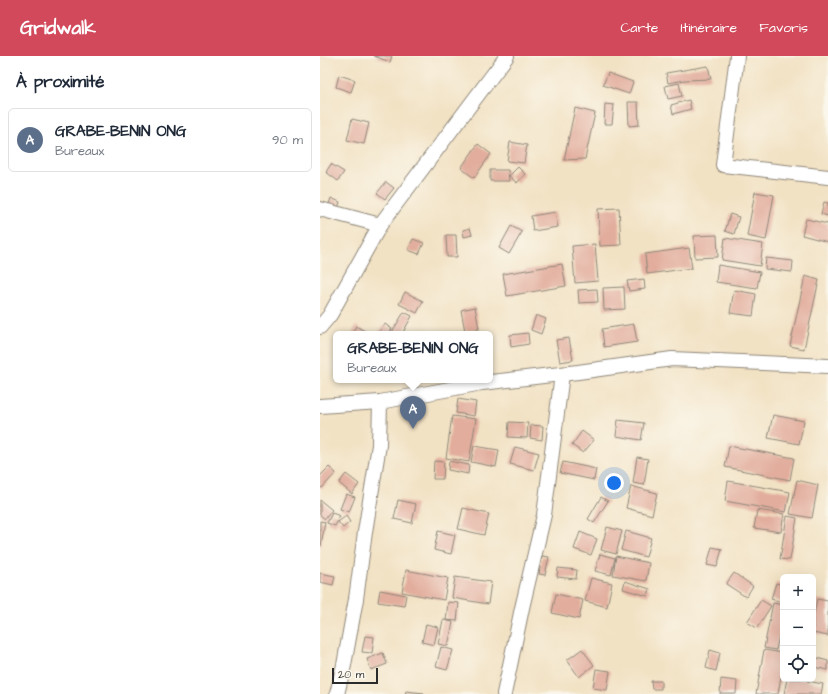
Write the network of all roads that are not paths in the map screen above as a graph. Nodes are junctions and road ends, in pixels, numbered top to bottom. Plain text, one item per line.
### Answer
1 (507, 56) edge
2 (737, 56) edge
3 (828, 177) edge
4 (320, 209) edge
5 (380, 225) junction
6 (320, 327) edge
7 (828, 366) edge
8 (562, 374) junction
9 (493, 382) edge
10 (482, 383) edge
11 (380, 402) junction
12 (320, 406) edge
13 (337, 694) edge
14 (504, 694) edge

1 - 5 street
2 - 3 street
4 - 5 street
5 - 6 street
7 - 8 street
8 - 9 street
8 - 14 street
10 - 11 street
11 - 12 street
11 - 13 street

